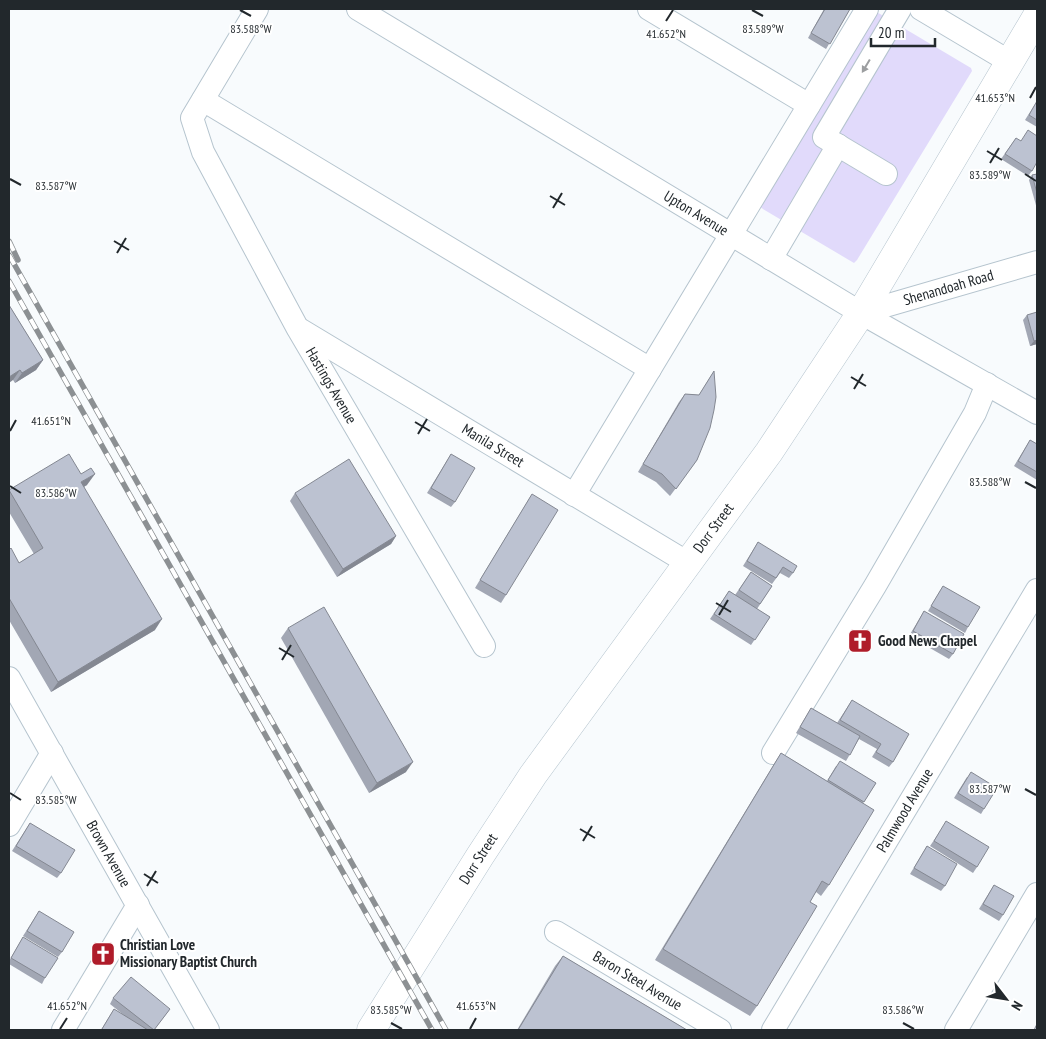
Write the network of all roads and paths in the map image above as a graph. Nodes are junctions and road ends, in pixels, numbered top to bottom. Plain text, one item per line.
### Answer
1 (257, 9) edge
2 (358, 9) edge
3 (649, 9) edge
4 (867, 9) edge
5 (900, 9) edge
6 (922, 9) edge
7 (1033, 9) edge
8 (1037, 11) edge
9 (1037, 16) edge
10 (1010, 62) junction
11 (809, 105) junction
12 (197, 109) junction
13 (838, 146) junction
14 (886, 174) dead end
15 (731, 235) junction
16 (771, 258) junction
17 (1037, 262) edge
18 (861, 313) junction
19 (298, 329) junction
20 (650, 369) junction
21 (987, 384) junction
22 (1037, 413) edge
23 (574, 495) junction
24 (688, 563) junction
25 (1037, 590) edge
26 (484, 646) dead end
27 (9, 678) edge
28 (52, 753) junction
29 (774, 753) dead end
30 (9, 825) edge
31 (1037, 894) edge
32 (138, 905) junction
33 (556, 932) dead end
34 (63, 1030) edge
35 (208, 1030) edge
36 (371, 1030) edge
37 (720, 1030) edge
38 (773, 1030) edge
39 (956, 1030) edge

1 - 12 street
2 - 15 street, Upton Avenue
3 - 11 street
4 - 11 street
5 -> 13 street
6 - 10 street
7 - 8 street
9 - 10 main road, Dorr Street
10 - 18 main road, Dorr Street
11 - 15 street
12 - 19 street, Hastings Avenue
12 - 20 street
13 - 14 street
13 - 16 street
15 - 16 street, Upton Avenue
15 - 20 street
16 - 18 street, Upton Avenue
17 - 18 street, Shenandoah Road
18 - 21 street, Upton Avenue
18 - 24 main road, Dorr Street
19 - 23 street, Manila Street
19 - 26 street, Hastings Avenue
20 - 23 street
21 - 22 street, Upton Avenue
21 - 29 street
23 - 24 street, Manila Street
24 - 36 main road, Dorr Street
25 - 38 street, Palmwood Avenue
27 - 28 street, Brown Avenue
28 - 30 street
28 - 32 street, Brown Avenue
31 - 39 street
32 - 34 street
32 - 35 street, Brown Avenue
33 - 37 street, Baron Steel Avenue

